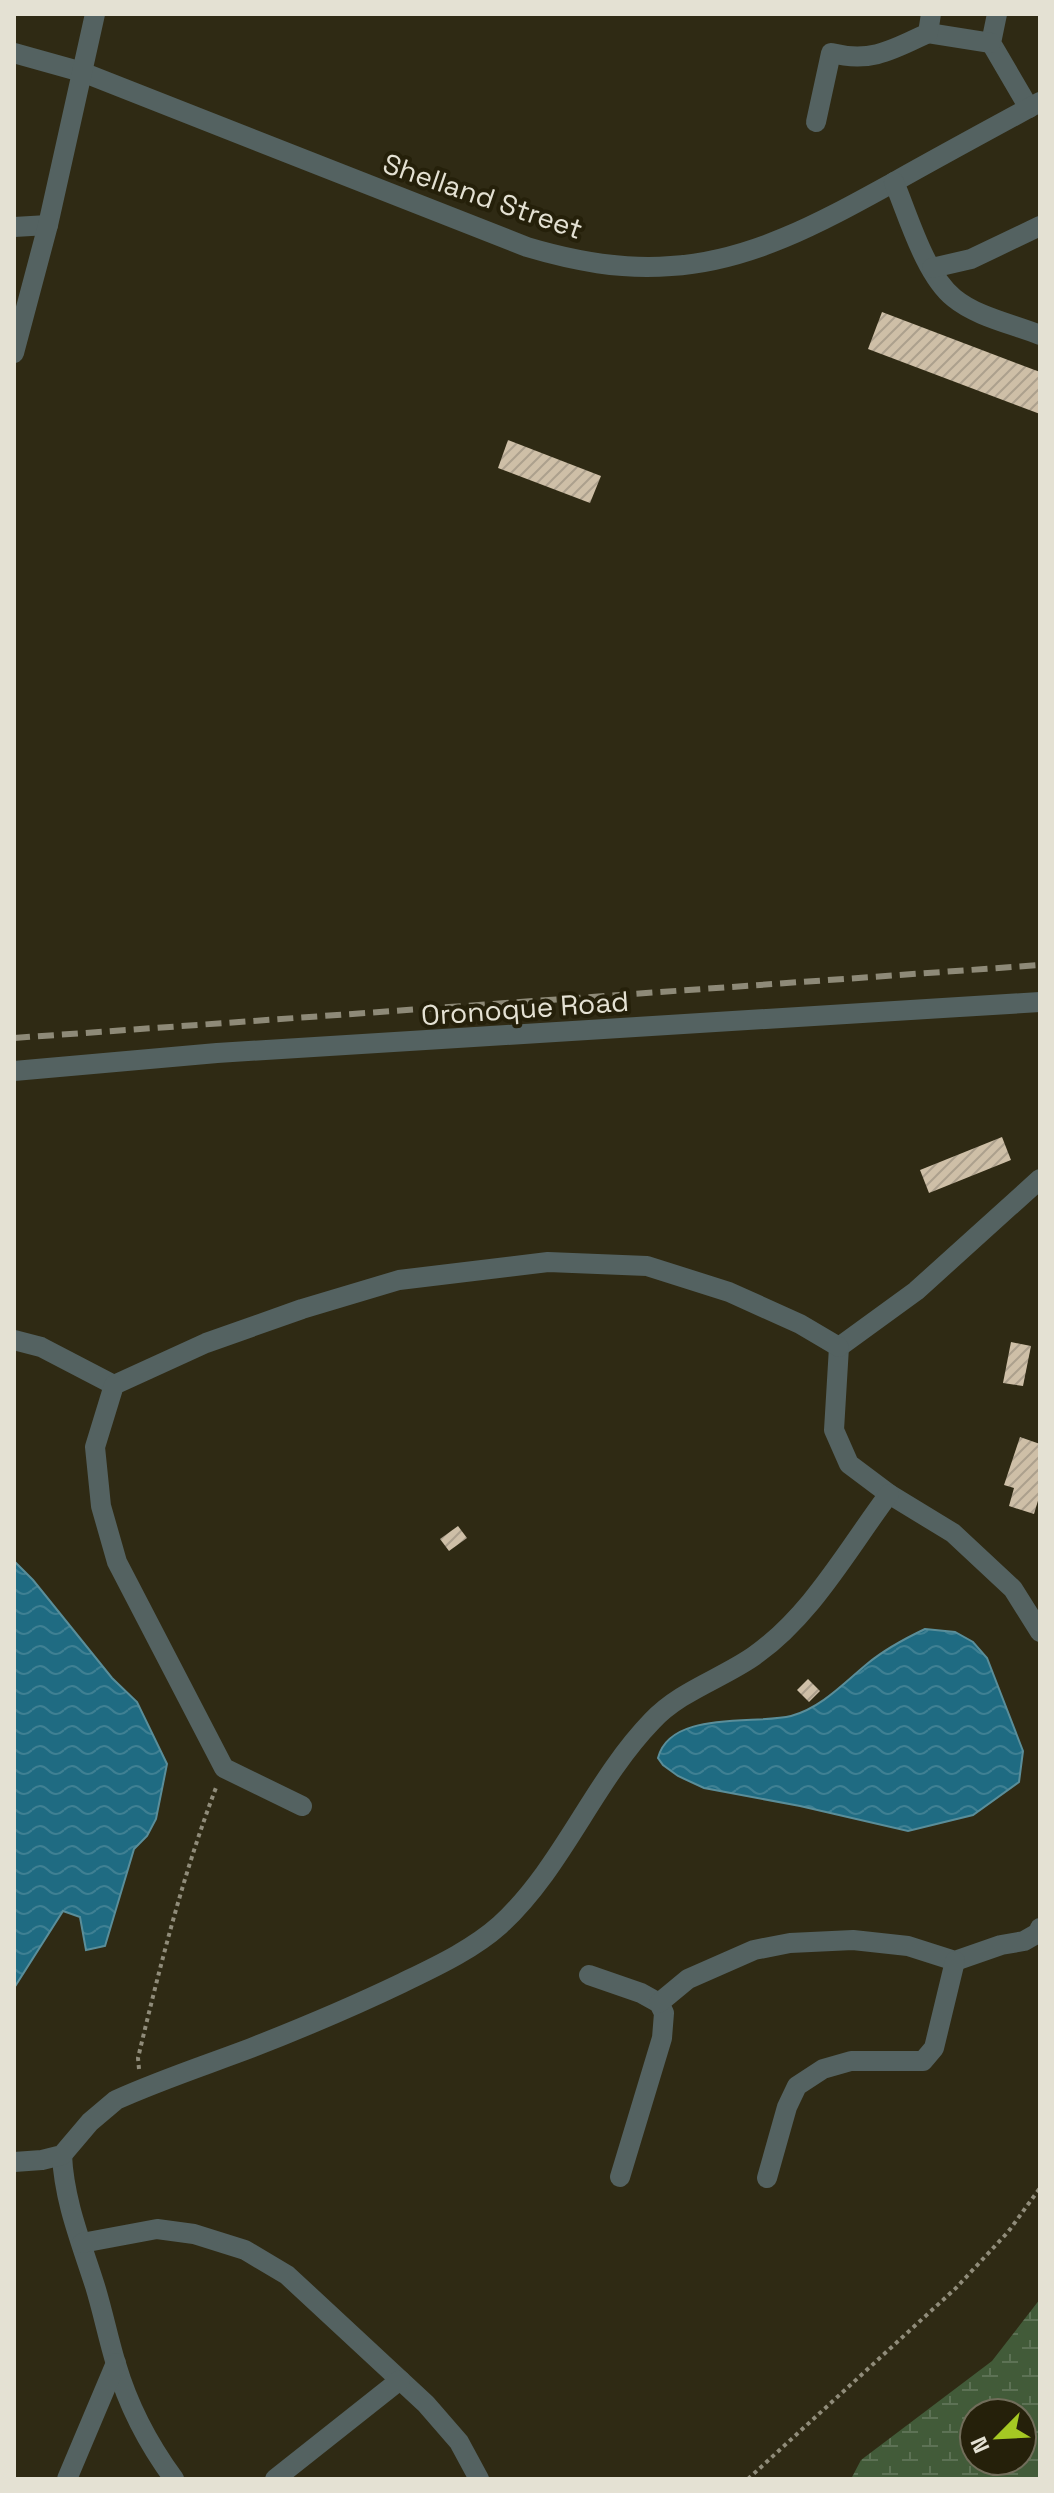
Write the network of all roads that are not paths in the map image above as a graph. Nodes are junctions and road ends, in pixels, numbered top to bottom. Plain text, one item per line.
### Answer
1 (95, 14) edge
2 (997, 14) edge
3 (929, 24) edge
4 (991, 43) junction
5 (14, 53) edge
6 (82, 72) junction
7 (1034, 105) edge
8 (816, 122) dead end
9 (894, 182) junction
10 (48, 225) junction
11 (1040, 226) edge
12 (14, 227) edge
13 (932, 268) junction
14 (1040, 335) edge
15 (14, 353) edge
16 (1040, 1002) edge
17 (14, 1071) edge
18 (1040, 1179) edge
19 (14, 1340) edge
20 (839, 1347) junction
21 (114, 1385) junction
22 (889, 1494) junction
23 (1040, 1632) edge
24 (302, 1806) dead end
25 (1040, 1928) edge
26 (955, 1961) junction
27 (589, 1975) dead end
28 (659, 2003) junction
29 (62, 2155) junction
30 (14, 2162) edge
31 (620, 2177) dead end
32 (767, 2178) dead end
33 (82, 2243) junction
34 (116, 2363) junction
35 (400, 2380) junction
36 (67, 2479) edge
37 (174, 2479) edge
38 (275, 2479) edge
39 (479, 2479) edge

1 - 6 street
2 - 4 street
3 - 4 street
3 - 8 street
4 - 7 street
5 - 6 street, Shelland Street
6 - 9 street, Shelland Street
6 - 10 street
7 - 9 street, Shelland Street
9 - 13 street
10 - 12 street
10 - 15 street
11 - 13 street
13 - 14 street
16 - 17 street, Oronoque Road
18 - 20 street
19 - 21 street
20 - 21 street
20 - 22 street
21 - 24 street
22 - 23 street
22 - 29 street
25 - 26 street
26 - 28 street
26 - 32 street
27 - 28 street
28 - 31 street
29 - 30 street
29 - 33 street
33 - 34 street
33 - 35 street
34 - 36 street
34 - 37 street
35 - 38 street
35 - 39 street

